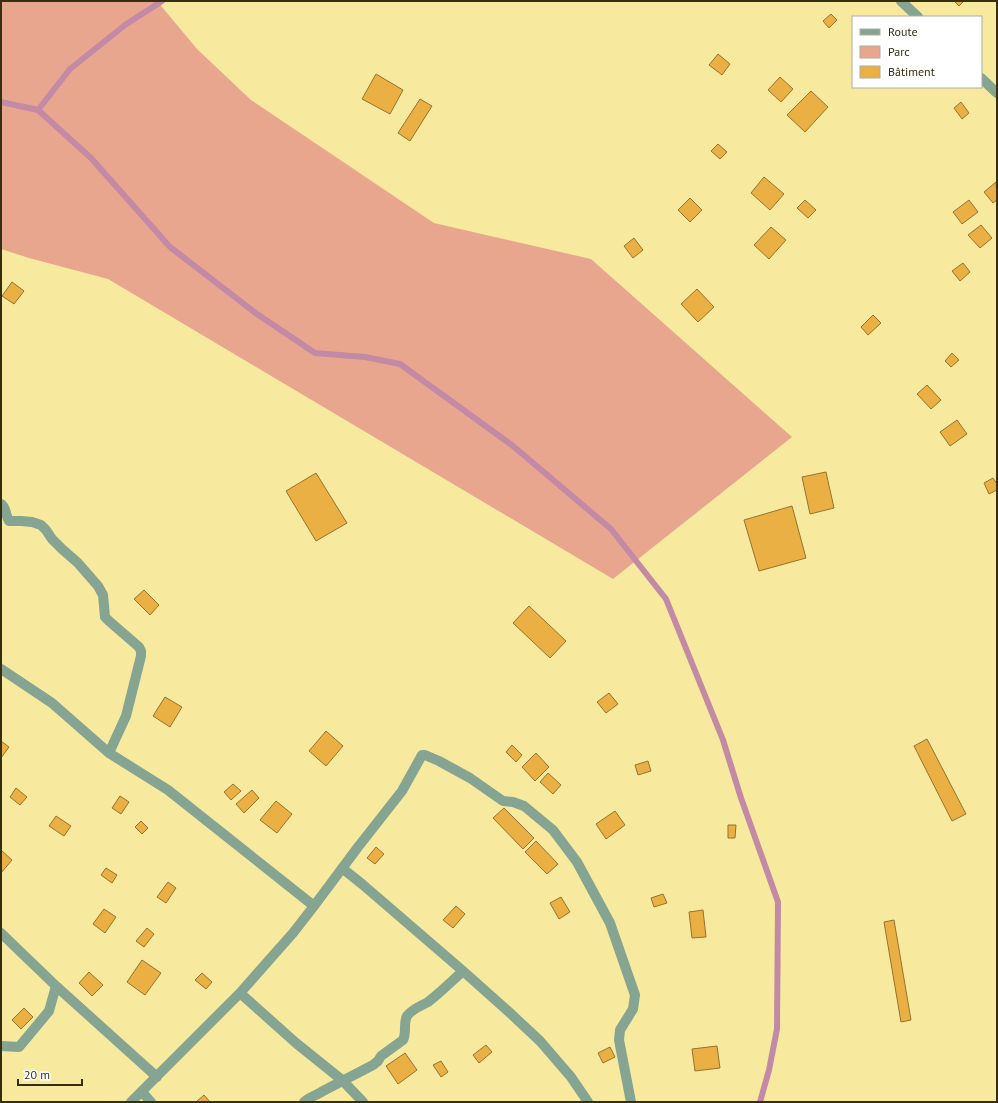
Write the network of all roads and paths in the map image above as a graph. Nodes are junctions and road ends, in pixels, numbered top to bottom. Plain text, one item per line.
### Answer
1 (901, 1) edge
2 (917, 16) edge
3 (982, 79) edge
4 (997, 93) edge
5 (1, 504) edge
6 (1, 669) edge
7 (109, 754) junction
8 (342, 868) junction
9 (314, 906) junction
10 (1, 933) edge
11 (463, 971) junction
12 (56, 986) junction
13 (240, 993) junction
14 (1, 1046) edge
15 (157, 1077) junction
16 (342, 1080) junction
17 (142, 1092) junction
18 (131, 1102) edge
19 (151, 1102) edge
20 (304, 1102) edge
21 (363, 1102) edge
22 (588, 1102) edge
23 (631, 1102) edge

1 - 2 street
3 - 4 street
5 - 7 street
6 - 7 street
7 - 9 street
8 - 9 street
8 - 11 street
8 - 23 street
9 - 13 street
10 - 12 street
11 - 16 street
11 - 22 street
12 - 14 street
12 - 15 street
13 - 15 street
13 - 16 street
15 - 17 street
16 - 20 street
16 - 21 street
17 - 18 street
17 - 19 street

